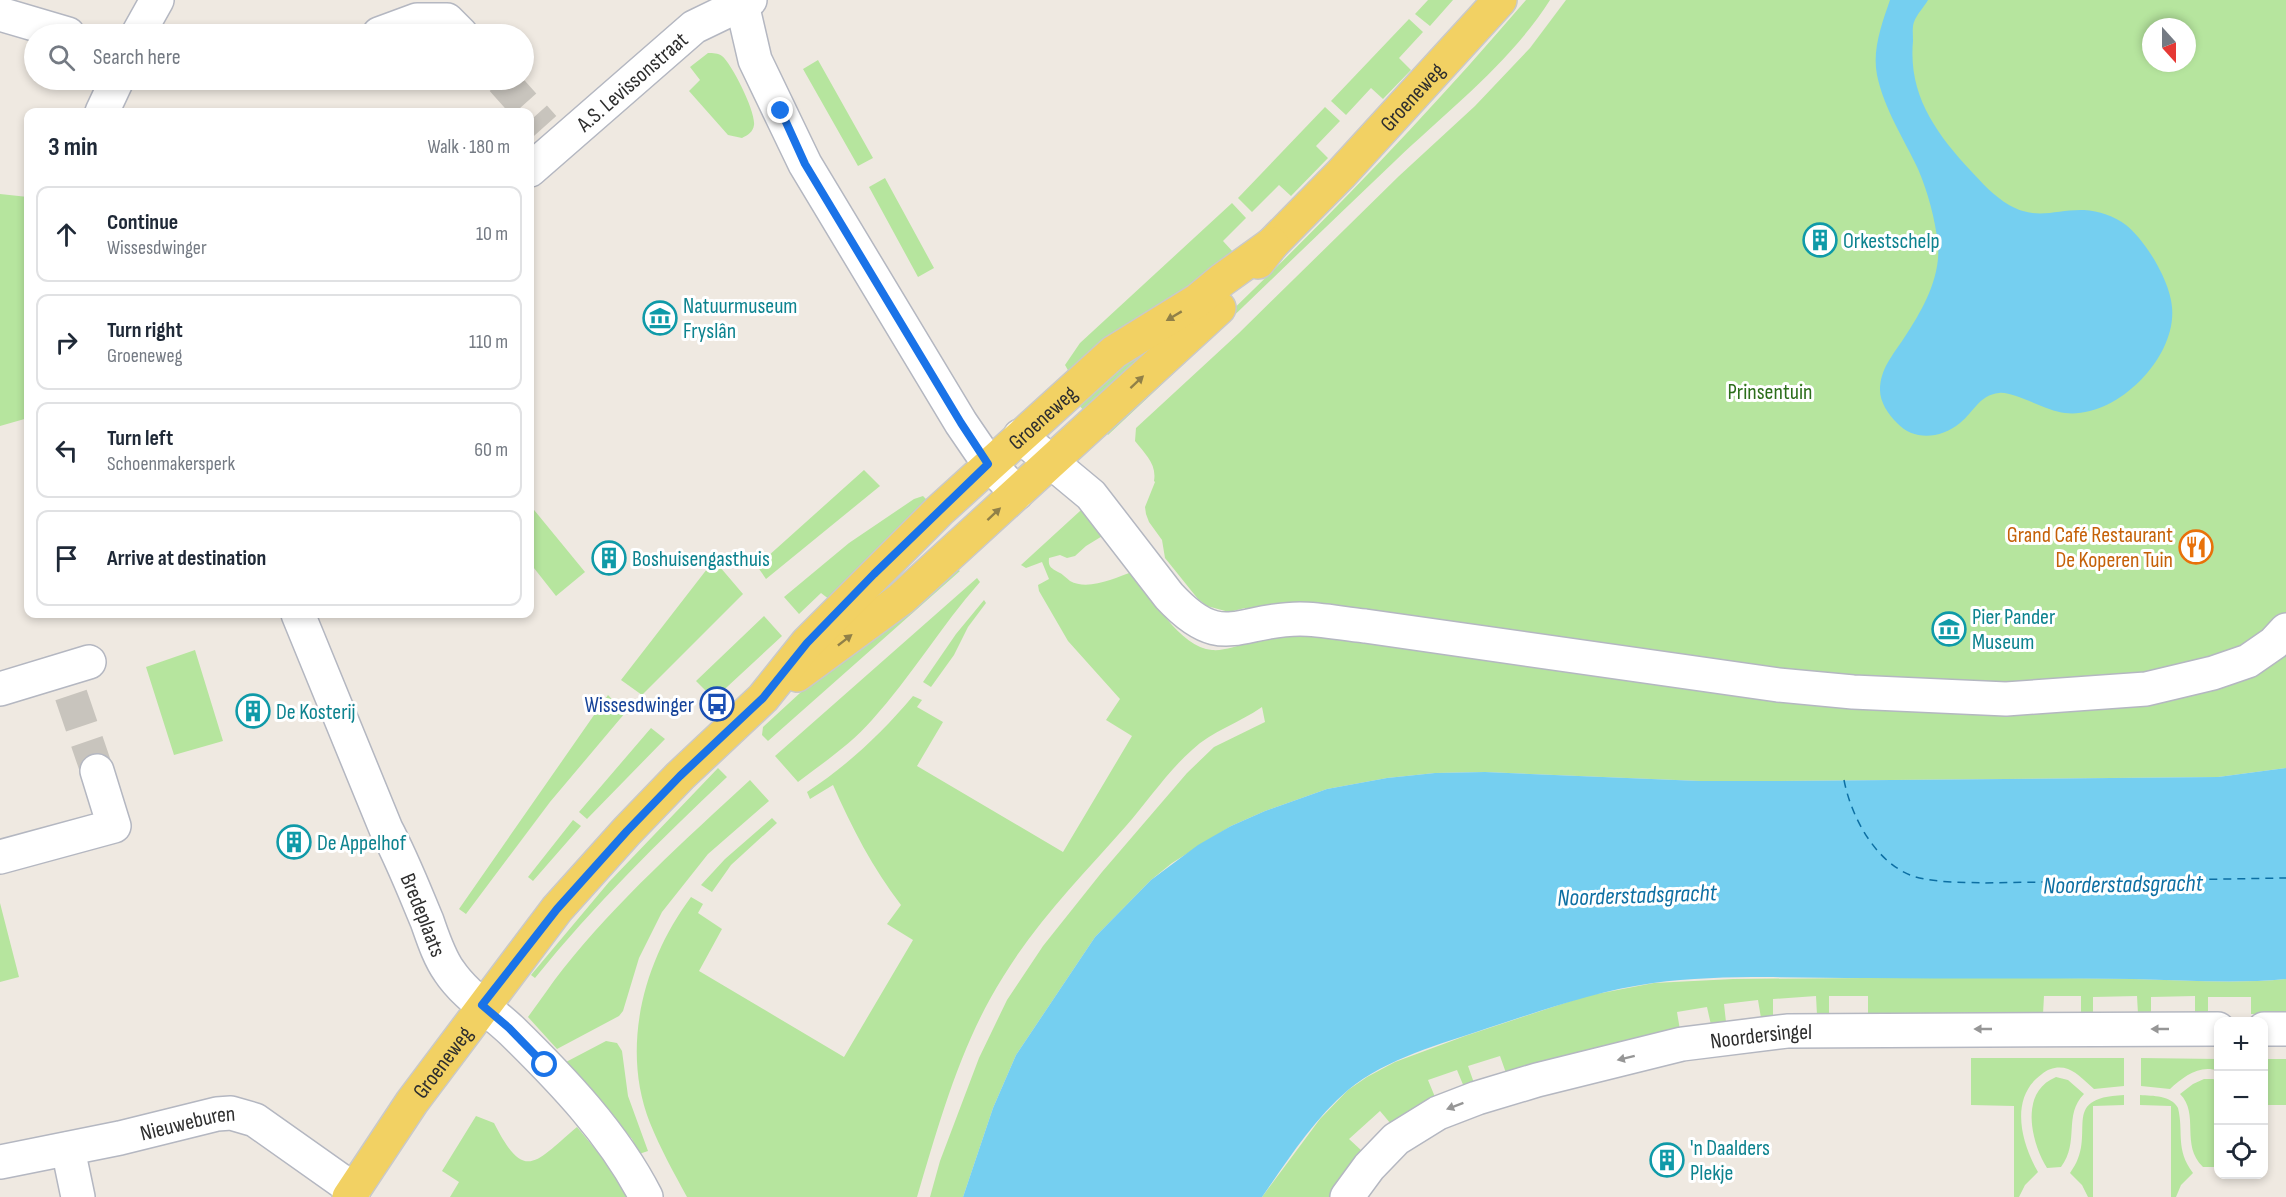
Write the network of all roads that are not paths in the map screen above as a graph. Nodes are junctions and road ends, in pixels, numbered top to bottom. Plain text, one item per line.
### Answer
1 (157, 0) edge
2 (1500, 0) edge
3 (746, 2) edge
4 (0, 14) edge
5 (34, 24) edge
6 (144, 24) edge
7 (406, 24) edge
8 (451, 24) edge
9 (112, 90) edge
10 (104, 108) edge
11 (534, 164) edge
12 (1272, 244) junction
13 (1020, 436) junction
14 (1050, 461) junction
15 (988, 464) junction
16 (1017, 493) junction
17 (300, 618) edge
18 (2286, 630) edge
19 (74, 676) dead end
20 (0, 689) edge
21 (763, 698) junction
22 (97, 771) tunnel mouth
23 (0, 857) edge
24 (482, 1005) junction
25 (2214, 1029) edge
26 (2268, 1029) edge
27 (2286, 1029) edge
28 (68, 1149) junction
29 (0, 1162) edge
30 (352, 1193) edge
31 (78, 1197) edge
32 (646, 1197) edge
33 (1347, 1197) edge

1 - 6 street
2 - 12 main road, Groeneweg
3 - 11 street, A.S. Levissonstraat
3 - 15 street
4 - 5 street
7 - 8 street
9 - 10 street
12 -> 13 main road, Groeneweg
14 -> 12 main road, Groeneweg
13 - 14 street
13 - 15 main road, Groeneweg
14 - 16 main road, Groeneweg
14 - 18 street
15 - 16 street
15 - 21 main road, Groeneweg
21 -> 16 main road, Groeneweg
17 - 24 street, Bredeplaats
19 - 20 street
21 - 24 main road, Groeneweg
22 - 23 street
24 - 30 main road, Groeneweg
24 - 32 street
25 -> 33 street, Noordersingel
26 - 27 street
28 - 29 street, Nieuweburen
28 - 30 street, Nieuweburen
28 - 31 street

